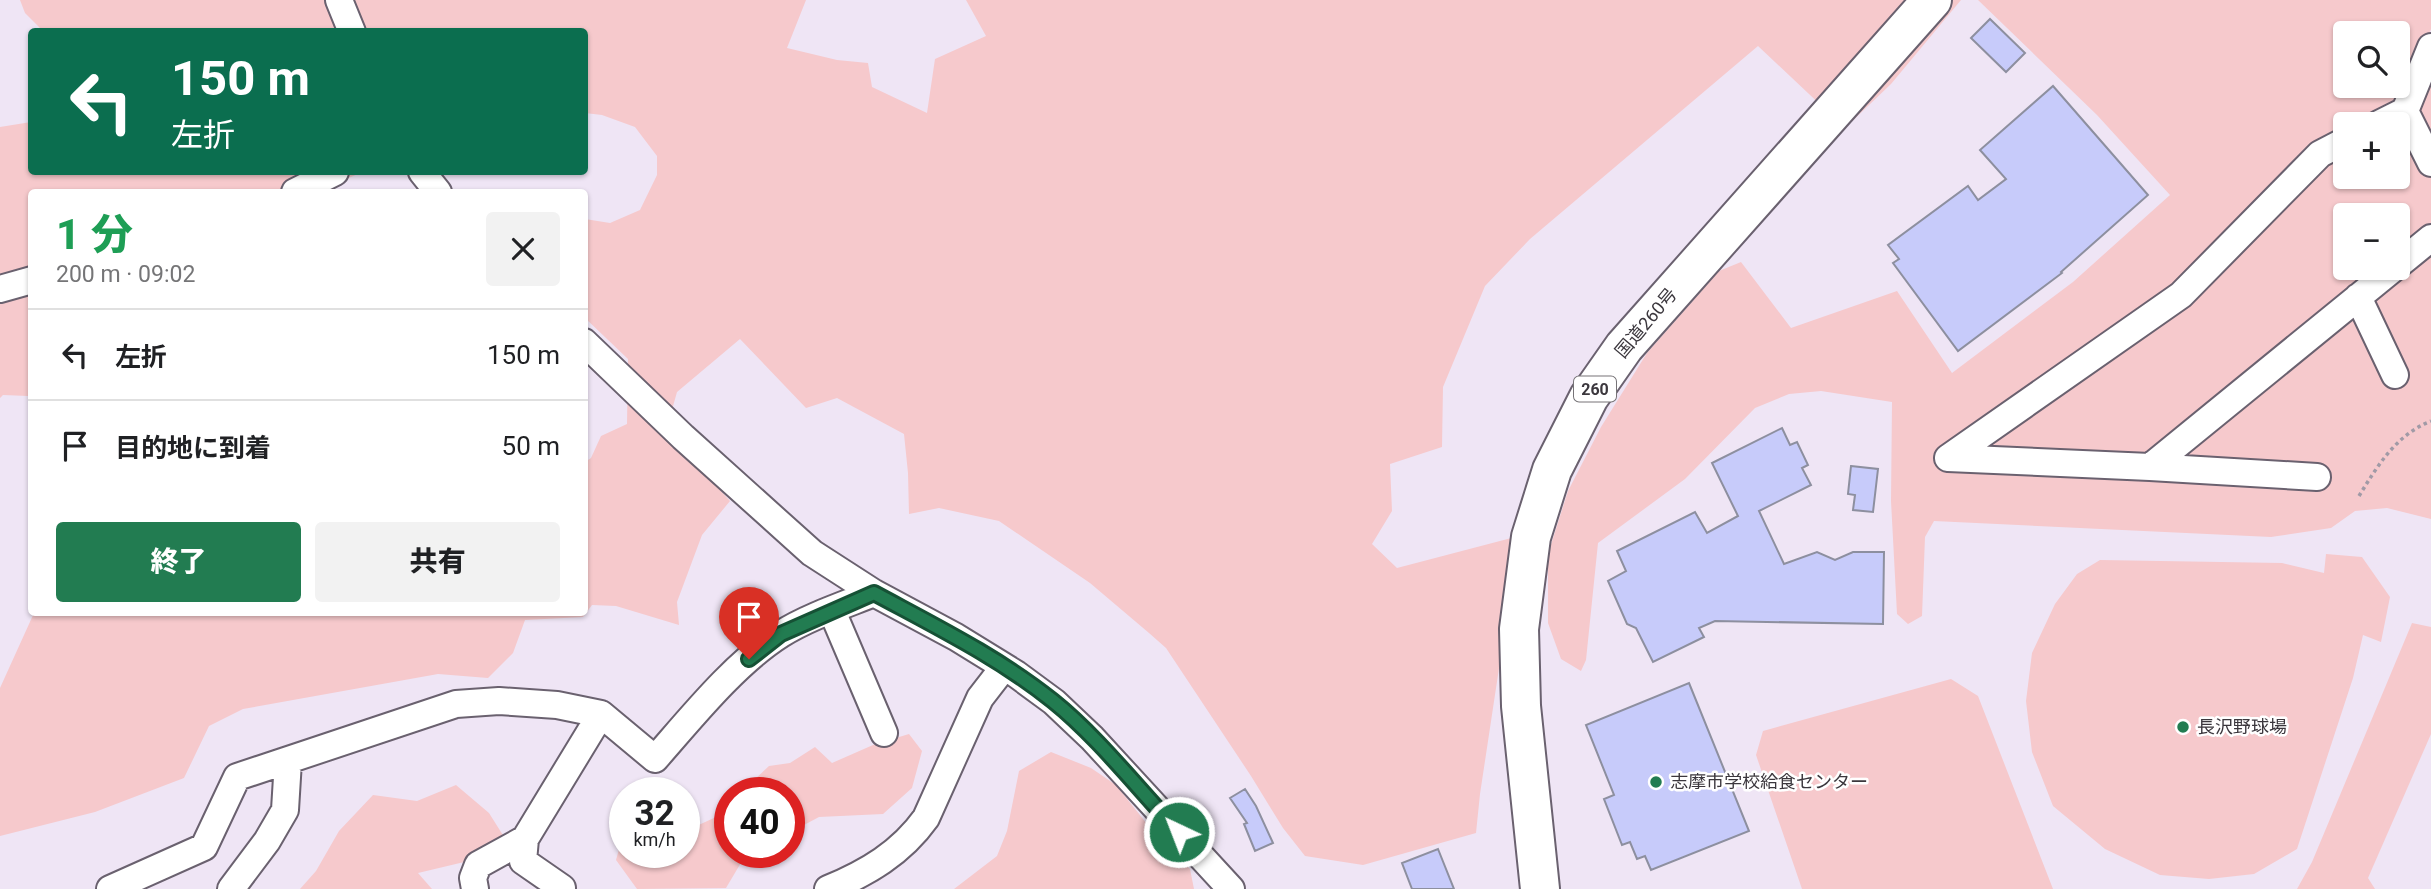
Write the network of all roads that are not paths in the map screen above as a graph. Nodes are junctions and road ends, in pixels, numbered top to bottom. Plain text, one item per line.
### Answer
1 (339, 0) edge
2 (1932, 0) edge
3 (350, 28) edge
4 (2431, 47) edge
5 (2405, 111) joint
6 (2333, 147) edge
7 (2431, 163) edge
8 (329, 175) edge
9 (424, 175) edge
10 (301, 189) edge
11 (436, 189) edge
12 (2431, 238) edge
13 (2410, 255) edge
14 (2380, 280) edge
15 (28, 281) edge
16 (0, 289) edge
17 (2358, 297) junction
18 (588, 346) edge
19 (2395, 375) dead end
20 (2150, 467) junction
21 (2316, 477) dead end
22 (874, 593) junction
23 (832, 611) junction
24 (1004, 667) junction
25 (601, 713) junction
26 (884, 733) dead end
27 (288, 761) junction
28 (525, 839) junction
29 (562, 888) edge
30 (110, 889) edge
31 (231, 889) edge
32 (475, 889) edge
33 (828, 889) edge
34 (1231, 889) edge
35 (1540, 889) edge

1 - 3 street
2 - 35 highway, 国道260号 / 260
4 - 5 street
5 - 7 street
6 - 20 street
8 - 10 street
9 - 11 street
12 - 13 street
14 - 17 street
15 - 16 street
17 - 19 street
17 - 20 street
18 - 22 street
20 - 21 street
22 - 23 street
22 - 24 street
23 - 25 street
23 - 26 street
24 - 33 street
24 - 34 street
25 - 27 street
25 - 28 street
27 - 30 street
27 - 31 street
28 - 29 street
28 - 32 street

